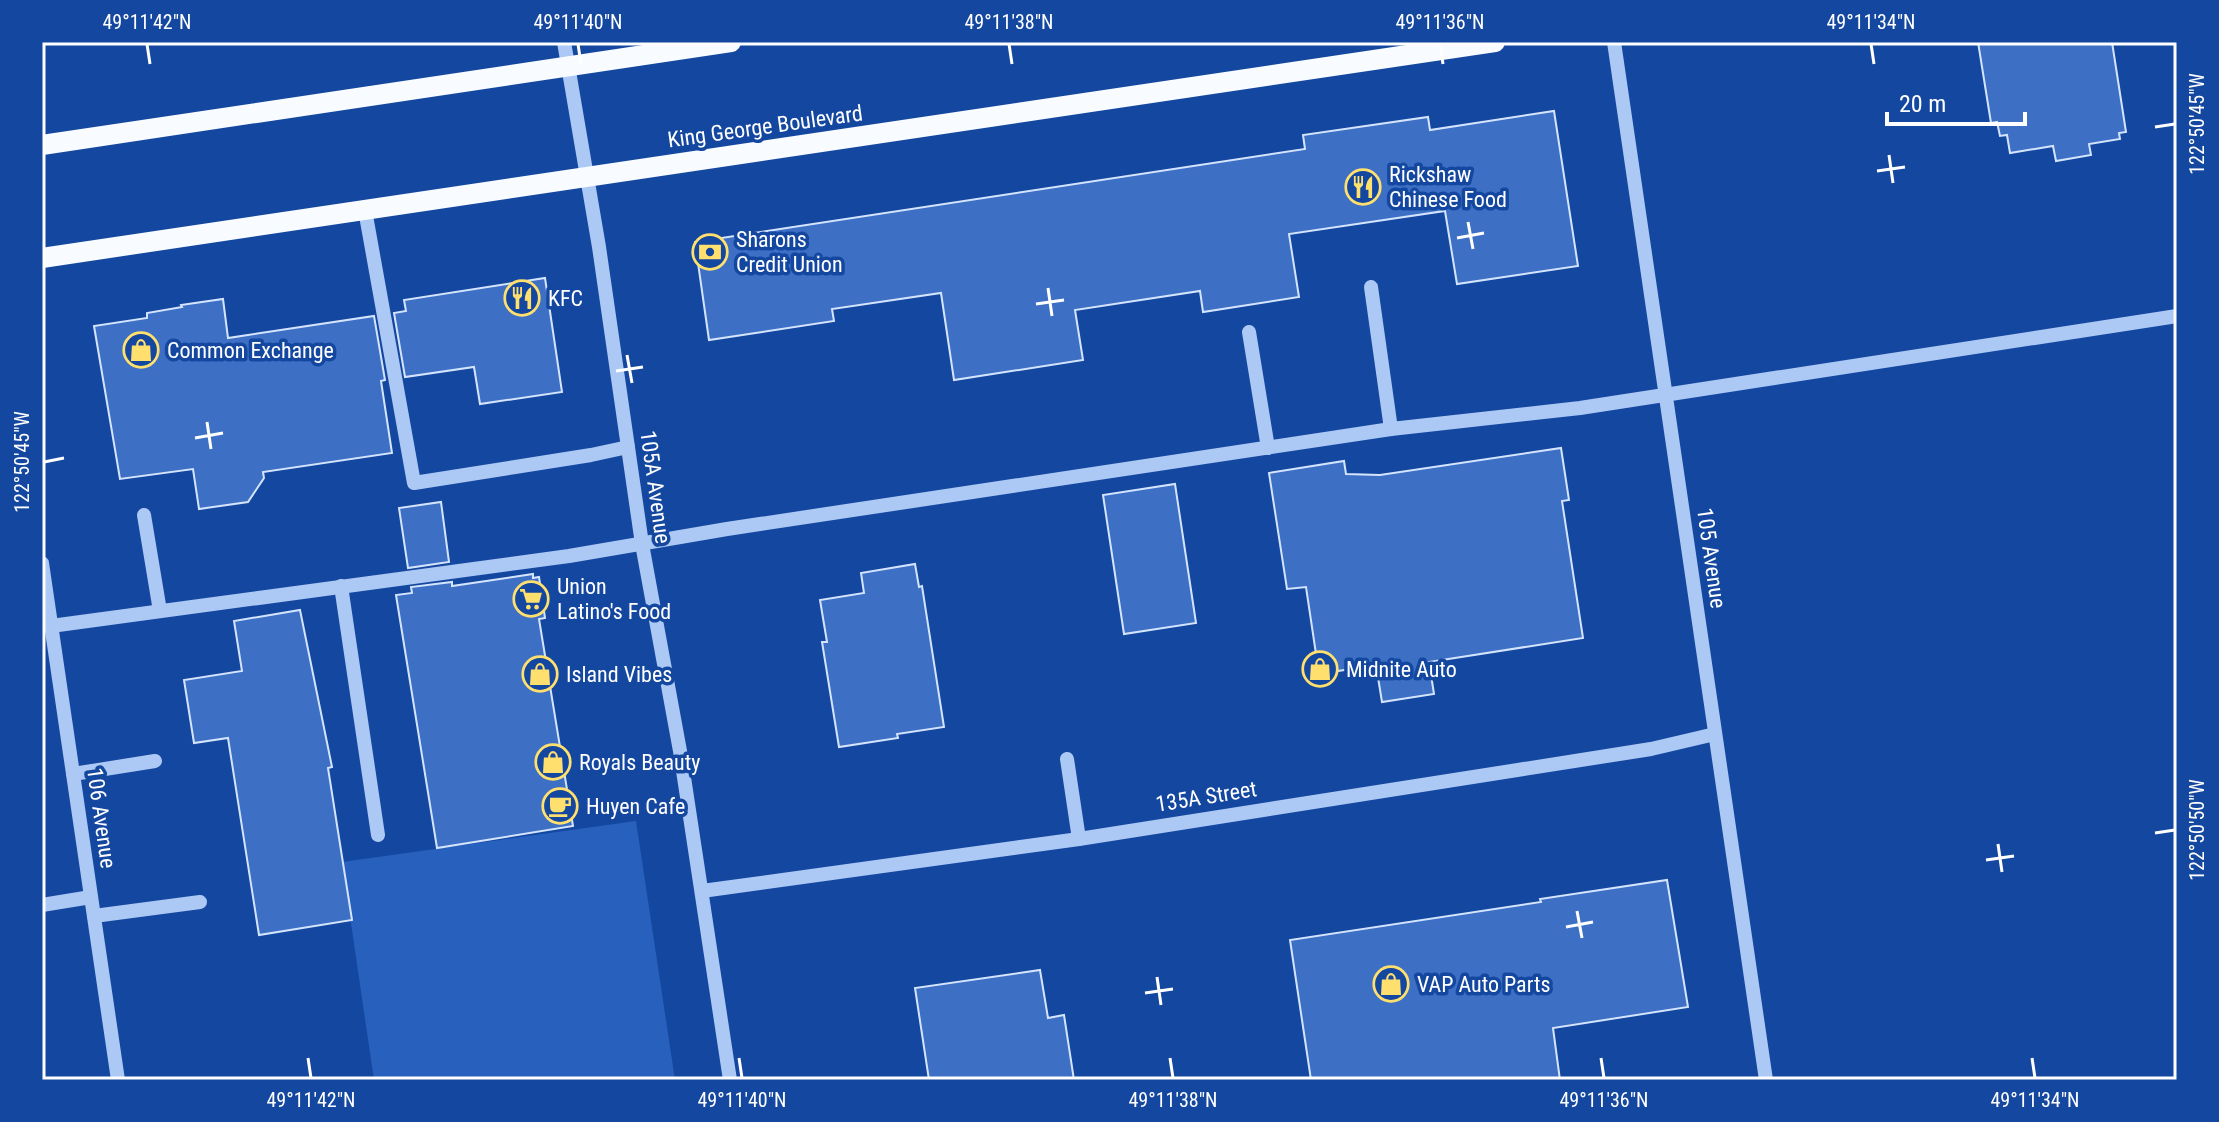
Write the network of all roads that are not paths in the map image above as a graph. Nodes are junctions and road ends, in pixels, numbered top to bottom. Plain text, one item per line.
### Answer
1 (564, 42) edge
2 (731, 42) edge
3 (1495, 42) edge
4 (1614, 42) edge
5 (569, 67) junction
6 (42, 145) edge
7 (587, 177) junction
8 (365, 210) junction
9 (42, 258) edge
10 (1371, 287) dead end
11 (2177, 316) edge
12 (1249, 332) dead end
13 (1666, 395) junction
14 (1391, 429) junction
15 (628, 447) junction
16 (1268, 448) junction
17 (144, 515) dead end
18 (642, 544) junction
19 (42, 563) edge
20 (341, 586) junction
21 (160, 611) junction
22 (51, 626) junction
23 (1715, 734) junction
24 (1067, 759) dead end
25 (155, 761) dead end
26 (73, 774) junction
27 (378, 835) dead end
28 (1079, 839) junction
29 (702, 891) junction
30 (91, 897) junction
31 (200, 902) dead end
32 (42, 905) edge
33 (94, 916) junction
34 (118, 1080) edge
35 (730, 1080) edge
36 (1766, 1080) edge

1 - 5 street, 105A Avenue
2 - 5 main road
3 - 7 main road, King George Boulevard
4 - 13 street, 105 Avenue
5 - 6 main road
5 - 7 street, 105A Avenue
7 - 8 main road, King George Boulevard
7 - 15 street, 105A Avenue
8 - 9 main road, King George Boulevard
8 - 15 street
10 - 14 street
11 - 13 street
12 - 16 street
13 - 14 street
13 - 23 street, 105 Avenue
14 - 16 street
15 - 18 street, 105A Avenue
16 - 18 street
17 - 21 street
18 - 20 street
18 - 29 street, 105A Avenue
19 - 22 street, 106 Avenue
20 - 21 street
20 - 27 street
21 - 22 street
22 - 26 street, 106 Avenue
23 - 28 street, 135A Street
23 - 36 street, 105 Avenue
24 - 28 street
25 - 26 street
26 - 30 street, 106 Avenue
28 - 29 street, 135A Street
29 - 35 street, 105A Avenue
30 - 32 street
30 - 33 street, 106 Avenue
31 - 33 street
33 - 34 street, 106 Avenue

